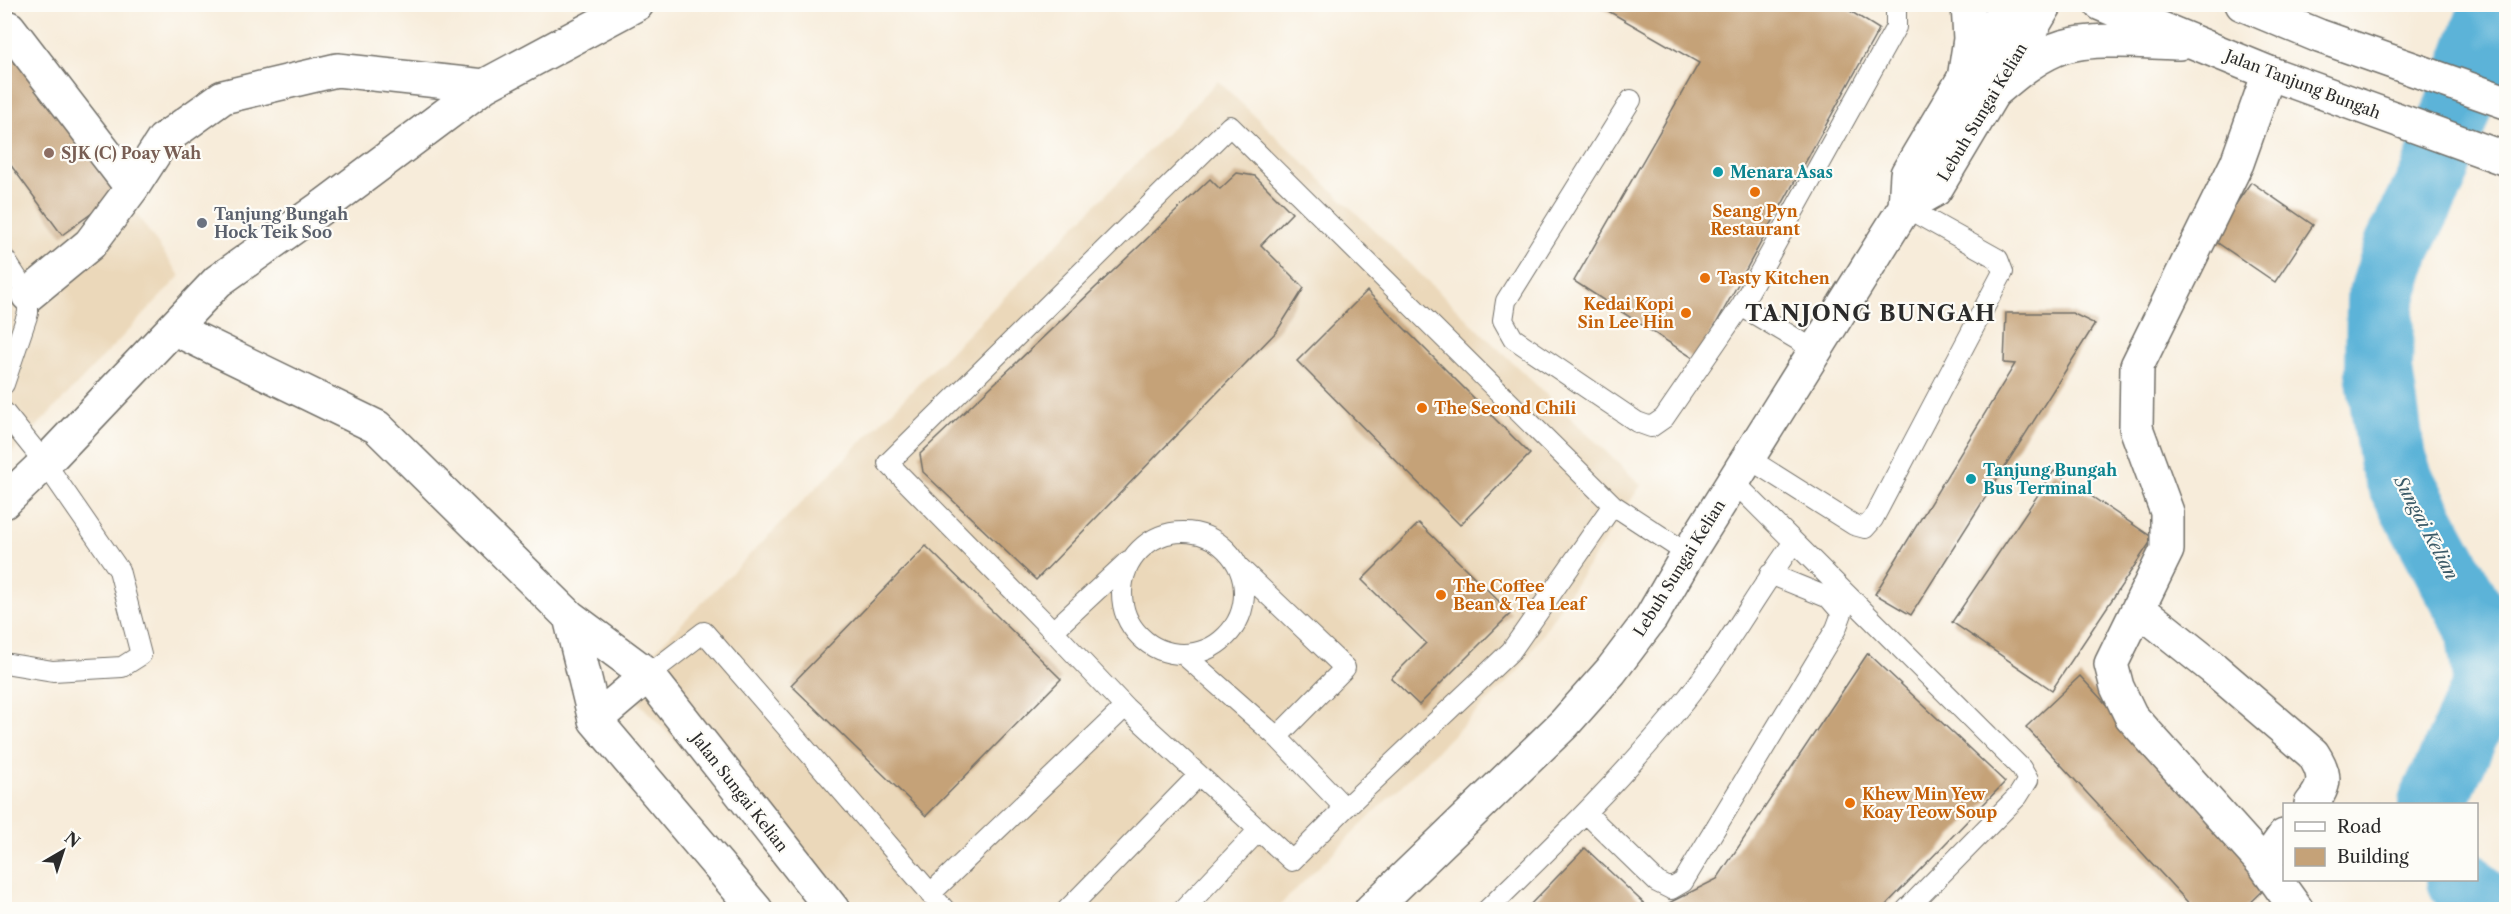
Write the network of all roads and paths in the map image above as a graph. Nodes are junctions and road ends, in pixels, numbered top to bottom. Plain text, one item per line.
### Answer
1 (637, 4) edge
2 (1896, 4) edge
3 (1968, 4) edge
4 (2008, 4) edge
5 (2046, 4) edge
6 (2101, 4) edge
7 (2242, 4) edge
8 (4, 26) edge
9 (2198, 44) junction
10 (2269, 73) junction
11 (1964, 79) junction
12 (484, 86) junction
13 (1993, 93) junction
14 (1631, 100) dead end
15 (2506, 102) edge
16 (2506, 159) edge
17 (132, 188) junction
18 (1905, 207) junction
19 (4, 258) edge
20 (27, 295) junction
21 (1741, 306) junction
22 (173, 328) junction
23 (1815, 350) junction
24 (4, 384) edge
25 (4, 412) edge
26 (45, 463) junction
27 (1741, 470) junction
28 (4, 502) edge
29 (1614, 505) junction
30 (1794, 542) junction
31 (1136, 553) junction
32 (1688, 554) junction
33 (1239, 567) junction
34 (1770, 574) junction
35 (2139, 609) junction
36 (570, 616) junction
37 (1053, 631) junction
38 (1183, 654) junction
39 (4, 663) edge
40 (648, 675) junction
41 (1125, 707) junction
42 (595, 720) junction
43 (1277, 737) junction
44 (1199, 775) junction
45 (2312, 803) edge
46 (1346, 808) junction
47 (1586, 813) junction
48 (1259, 830) junction
49 (2283, 837) edge
50 (2264, 864) junction
51 (930, 894) junction
52 (756, 909) edge
53 (833, 909) edge
54 (945, 909) edge
55 (1067, 909) edge
56 (1183, 909) edge
57 (1371, 909) edge
58 (1487, 909) edge
59 (1906, 909) edge
60 (2297, 909) edge

1 - 12 street
2 - 21 lane
3 - 11 street
4 - 11 street, Lebuh Sungai Kelian
5 - 13 street, Lebuh Sungai Kelian
6 - 9 street, Jalan Tanjung Bungah
7 - 15 street
8 - 17 street
9 - 10 street, Jalan Tanjung Bungah
9 - 13 street
10 - 16 street, Jalan Tanjung Bungah
10 - 35 street
11 - 18 street, Lebuh Sungai Kelian
12 - 17 street
12 - 22 street
13 - 18 street, Lebuh Sungai Kelian
14 - 21 lane
17 - 20 street
18 - 23 street, Lebuh Sungai Kelian
18 - 27 lane
19 - 20 lane
20 - 24 lane
21 - 23 lane
22 - 26 street
22 - 36 street, Jalan Sungai Kelian
23 - 27 street, Lebuh Sungai Kelian
25 - 26 lane
26 - 28 street
26 - 39 lane
27 - 30 lane
27 - 32 street, Lebuh Sungai Kelian
29 - 32 lane
29 - 37 lane
29 - 46 lane
30 - 34 lane
30 - 59 lane
31 - 33 lane
31 - 37 lane
31 - 38 lane
32 - 57 street, Lebuh Sungai Kelian
33 - 38 lane
33 - 43 lane
34 - 47 lane
34 - 47 lane
35 - 45 street
35 - 50 street
36 - 40 street, Jalan Sungai Kelian
36 - 42 street
37 - 41 lane
38 - 43 lane
40 - 42 street
40 - 51 lane
40 - 53 street, Jalan Sungai Kelian
41 - 44 lane
41 - 51 lane
42 - 52 street
43 - 46 lane
44 - 48 lane
44 - 55 lane
46 - 48 lane
47 - 58 lane
48 - 56 lane
49 - 50 street
50 - 60 street
51 - 54 lane

